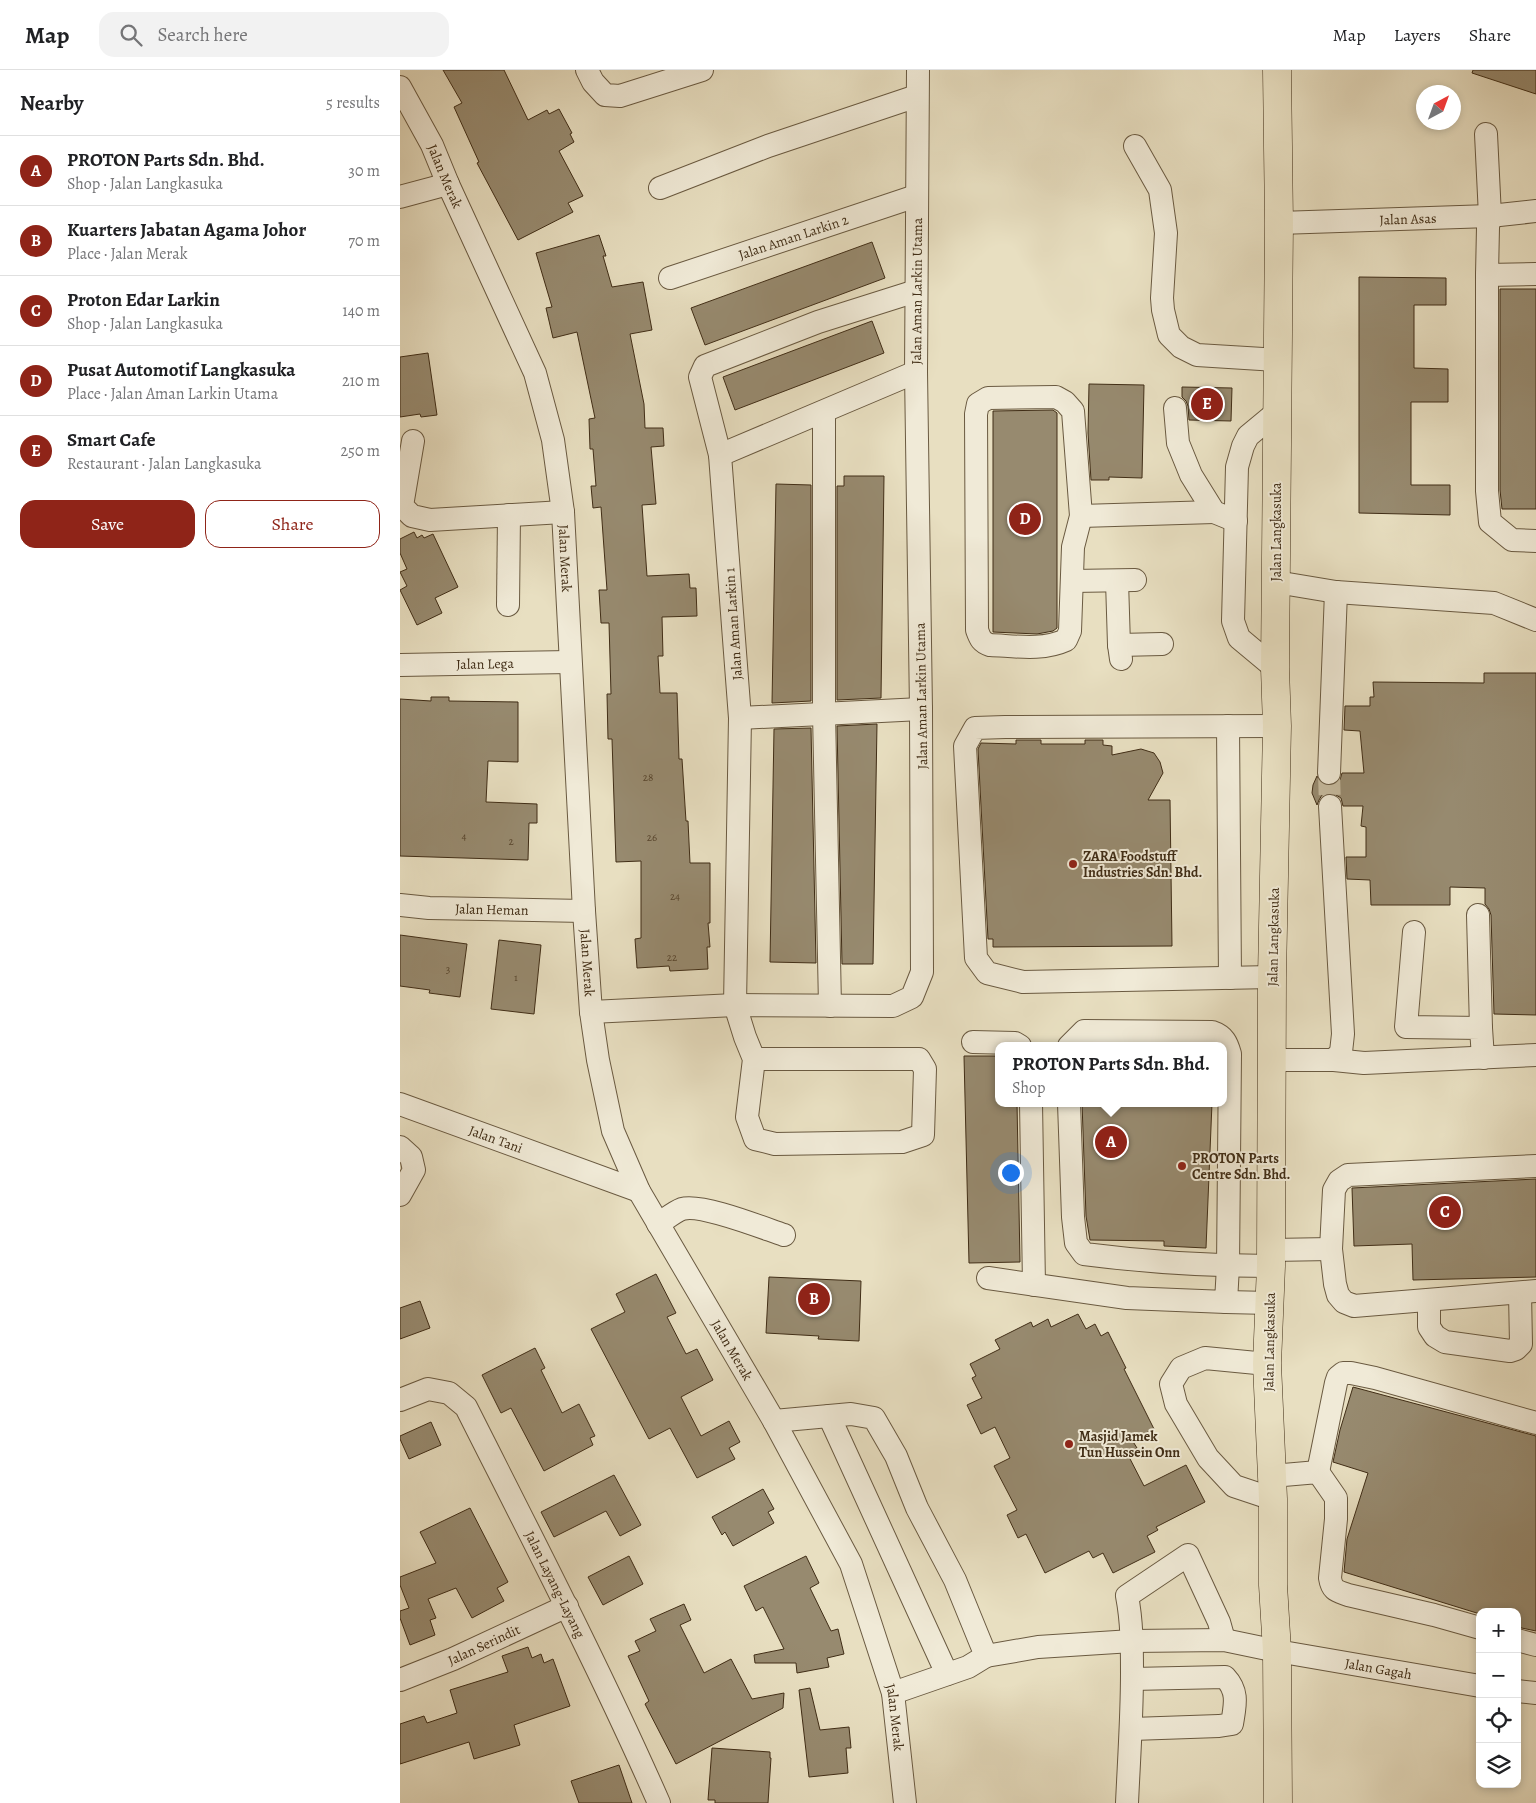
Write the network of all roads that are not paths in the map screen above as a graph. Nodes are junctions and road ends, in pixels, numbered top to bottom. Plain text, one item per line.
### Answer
1 (587, 70) edge
2 (702, 70) edge
3 (918, 70) edge
4 (1277, 70) edge
5 (400, 87) edge
6 (917, 96) junction
7 (1486, 134) dead end
8 (1135, 146) dead end
9 (448, 184) junction
10 (660, 188) dead end
11 (916, 196) junction
12 (400, 197) edge
13 (1536, 211) edge
14 (1490, 216) junction
15 (1279, 223) junction
16 (1536, 274) edge
17 (1488, 275) junction
18 (670, 278) dead end
19 (916, 291) junction
20 (1278, 360) junction
21 (916, 372) junction
22 (1175, 408) dead end
23 (824, 412) junction
24 (1277, 412) junction
25 (413, 441) dead end
26 (720, 455) junction
27 (563, 512) junction
28 (1214, 512) junction
29 (509, 515) junction
30 (1081, 516) junction
31 (1236, 521) junction
32 (1536, 541) edge
33 (1072, 581) junction
34 (1276, 582) junction
35 (1336, 592) junction
36 (508, 605) dead end
37 (1536, 620) edge
38 (1162, 644) dead end
39 (570, 662) junction
40 (400, 665) edge
41 (1275, 668) junction
42 (921, 709) junction
43 (824, 713) junction
44 (740, 718) junction
45 (1228, 726) junction
46 (1277, 726) junction
47 (1329, 773) tunnel mouth
48 (1330, 806) tunnel mouth
49 (400, 906) edge
50 (584, 912) junction
51 (1478, 914) dead end
52 (1414, 932) dead end
53 (1272, 977) junction
54 (1230, 978) junction
55 (735, 1005) junction
56 (830, 1006) junction
57 (592, 1012) junction
58 (1481, 1028) junction
59 (973, 1042) dead end
60 (1073, 1042) edge
61 (1226, 1042) edge
62 (995, 1043) edge
63 (1227, 1046) edge
64 (1536, 1055) edge
65 (1483, 1058) junction
66 (754, 1059) junction
67 (1272, 1060) junction
68 (1334, 1060) junction
69 (400, 1104) edge
70 (1031, 1107) edge
71 (1069, 1107) edge
72 (400, 1147) edge
73 (622, 1151) junction
74 (1536, 1166) edge
75 (593, 1174) junction
76 (639, 1191) junction
77 (400, 1195) edge
78 (658, 1224) junction
79 (784, 1234) dead end
80 (1331, 1249) junction
81 (1271, 1258) junction
82 (1228, 1266) junction
83 (988, 1278) dead end
84 (1034, 1285) junction
85 (1528, 1292) edge
86 (1428, 1301) junction
87 (1226, 1302) junction
88 (1270, 1303) junction
89 (1267, 1364) junction
90 (400, 1400) edge
91 (829, 1416) junction
92 (774, 1421) junction
93 (1536, 1422) edge
94 (1318, 1472) junction
95 (1273, 1487) junction
96 (567, 1606) junction
97 (1476, 1627) edge
98 (1224, 1640) junction
99 (1132, 1641) junction
100 (1521, 1641) edge
101 (1536, 1645) edge
102 (1278, 1651) junction
103 (986, 1656) junction
104 (947, 1674) junction
105 (1132, 1679) junction
106 (400, 1680) edge
107 (1476, 1685) edge
108 (1521, 1691) edge
109 (893, 1693) junction
110 (1536, 1693) edge
111 (1132, 1729) junction
112 (659, 1803) edge
113 (905, 1803) edge
114 (1127, 1803) edge
115 (1278, 1803) edge

1 - 2 street
3 - 6 street, Jalan Aman Larkin Utama
4 - 15 main road, Jalan Langkasuka
5 - 9 street, Jalan Merak
6 - 10 street
6 - 11 street, Jalan Aman Larkin Utama
7 - 14 street
8 - 20 street
9 - 12 street
9 - 27 street, Jalan Merak
11 - 18 street, Jalan Aman Larkin 2
11 - 19 street, Jalan Aman Larkin Utama
13 - 14 street, Jalan Asas
14 - 15 street, Jalan Asas
14 - 17 street
15 - 20 main road, Jalan Langkasuka
16 - 17 street
17 - 32 street
19 - 21 street, Jalan Aman Larkin Utama
19 - 26 street, Jalan Aman Larkin 1
20 - 24 main road, Jalan Langkasuka
21 - 23 street
21 - 42 street, Jalan Aman Larkin Utama
22 - 28 street
23 - 26 street
23 - 43 street
24 - 31 street
24 - 34 main road, Jalan Langkasuka
25 - 29 street
26 - 44 street, Jalan Aman Larkin 1
27 - 29 street
27 - 39 street, Jalan Merak
28 - 30 street
28 - 31 street
29 - 36 street
30 - 33 street
30 - 33 street
31 - 41 street
33 - 38 street
34 - 35 street
34 - 41 main road, Jalan Langkasuka
35 - 37 street
35 - 47 street
39 - 40 street, Jalan Lega
39 - 50 street, Jalan Merak
41 - 46 main road, Jalan Langkasuka
42 - 43 street
42 - 56 street, Jalan Aman Larkin Utama
43 - 44 street
43 - 56 street
44 - 55 street, Jalan Aman Larkin 1
45 - 46 street
45 - 54 street
45 - 54 street
46 - 53 main road, Jalan Langkasuka
48 - 68 street
49 - 50 street, Jalan Heman
50 - 57 street, Jalan Merak
51 - 58 street
52 - 58 street
53 - 54 street
53 - 67 main road, Jalan Langkasuka
55 - 56 street, Jalan Aman Larkin Utama
55 - 57 street, Jalan Aman Larkin Utama
55 - 66 street, Jalan Aman Larkin 1
57 - 73 street, Jalan Merak
58 - 65 street
59 - 62 street
60 - 61 street
63 - 82 street
64 - 65 street
65 - 68 street
66 - 66 street
67 - 68 street
67 - 81 main road, Jalan Langkasuka
69 - 75 street, Jalan Tani
70 - 84 street
71 - 82 street
72 - 77 street
73 - 75 street
73 - 76 street, Jalan Merak
74 - 80 street
75 - 76 street, Jalan Tani
76 - 78 street, Jalan Merak
78 - 79 street
78 - 92 street, Jalan Merak
80 - 81 street
80 - 86 street
81 - 82 street
81 - 88 main road, Jalan Langkasuka
82 - 87 street
83 - 84 street
84 - 87 street
85 - 86 street
85 - 86 street
87 - 88 street
88 - 89 main road, Jalan Langkasuka
89 - 95 main road, Jalan Langkasuka
89 - 95 street
90 - 96 street, Jalan Layang-Layang
91 - 92 street
91 - 103 street
91 - 104 street
92 - 109 street, Jalan Merak
93 - 94 street
94 - 95 street
94 - 97 street
95 - 102 main road, Jalan Langkasuka
96 - 106 street, Jalan Serindit
96 - 112 street, Jalan Layang-Layang
98 - 99 street, Jalan Gagah
98 - 99 street
98 - 102 street, Jalan Gagah
99 - 103 street, Jalan Gagah
99 - 105 street
100 - 101 street
102 - 107 street, Jalan Gagah
102 - 115 main road, Jalan Langkasuka
103 - 104 street, Jalan Gagah
104 - 109 street, Jalan Gagah
105 - 111 street
105 - 111 street
108 - 110 street
109 - 113 street, Jalan Merak
111 - 114 street

